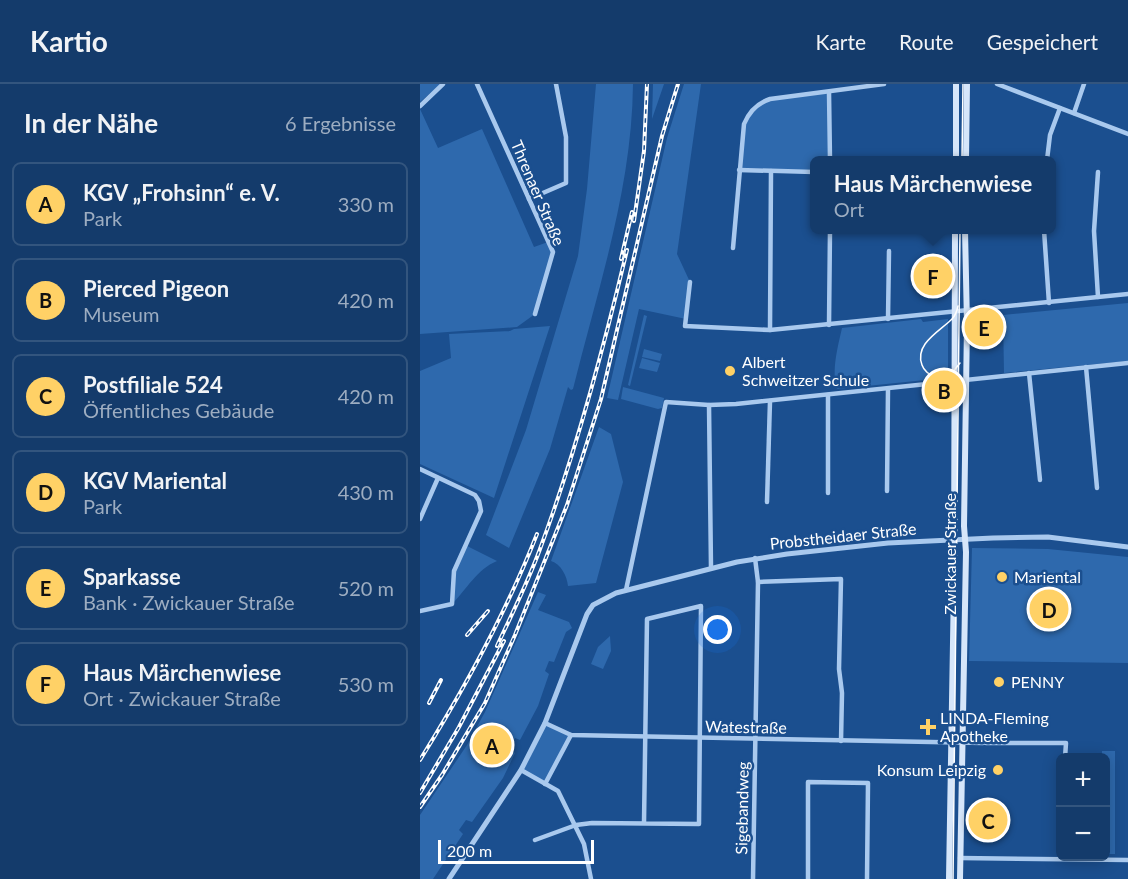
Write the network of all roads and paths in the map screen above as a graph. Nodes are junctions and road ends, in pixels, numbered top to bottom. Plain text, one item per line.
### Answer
1 (443, 84) edge
2 (477, 84) edge
3 (556, 84) edge
4 (884, 84) edge
5 (956, 84) edge
6 (967, 84) edge
7 (998, 84) edge
8 (1084, 84) edge
9 (829, 92) junction
10 (420, 106) edge
11 (1060, 108) junction
12 (1074, 113) junction
13 (1128, 134) edge
14 (830, 156) edge
15 (956, 156) edge
16 (966, 156) edge
17 (1047, 156) edge
18 (739, 170) junction
19 (771, 171) junction
20 (810, 172) edge
21 (1098, 172) dead end
22 (529, 199) junction
23 (830, 234) edge
24 (955, 234) edge
25 (965, 234) edge
26 (1044, 234) edge
27 (733, 248) dead end
28 (889, 251) dead end
29 (690, 282) dead end
30 (1128, 294) edge
31 (1098, 297) junction
32 (1049, 303) junction
33 (967, 311) junction
34 (954, 312) junction
35 (534, 314) dead end
36 (888, 319) junction
37 (829, 325) junction
38 (770, 330) junction
39 (1128, 363) edge
40 (1086, 367) junction
41 (1029, 372) junction
42 (966, 379) junction
43 (955, 380) junction
44 (888, 389) junction
45 (828, 395) junction
46 (770, 401) junction
47 (709, 405) junction
48 (420, 469) edge
49 (438, 478) junction
50 (1040, 480) dead end
51 (1097, 488) dead end
52 (887, 491) dead end
53 (828, 493) dead end
54 (767, 502) dead end
55 (420, 519) edge
56 (965, 539) junction
57 (954, 540) junction
58 (1128, 547) edge
59 (755, 558) junction
60 (711, 568) junction
61 (758, 582) junction
62 (626, 590) junction
63 (420, 610) edge
64 (545, 723) junction
65 (571, 735) junction
66 (645, 737) junction
67 (699, 738) junction
68 (755, 739) junction
69 (842, 741) junction
70 (950, 743) junction
71 (963, 743) junction
72 (1065, 753) edge
73 (521, 770) junction
74 (545, 784) junction
75 (644, 824) junction
76 (576, 825) junction
77 (535, 840) dead end
78 (960, 858) junction
79 (1056, 858) edge
80 (1110, 859) edge
81 (1128, 860) edge
82 (448, 879) edge
83 (591, 879) edge
84 (753, 879) edge
85 (808, 879) edge
86 (867, 879) edge
87 (949, 879) edge
88 (960, 879) edge

1 - 10 street
2 - 22 street, Threnaer Straße
3 - 22 street
4 - 9 street
5 - 15 main road
6 - 16 main road
7 - 11 street
8 - 12 street
9 - 14 street
9 - 18 street
11 - 12 street
11 - 17 street
12 - 13 street
18 - 19 street
18 - 27 street
19 - 20 street
19 - 38 street
21 - 31 street
22 - 35 street, Threnaer Straße
23 - 37 street
24 - 34 main road, Zwickauer Straße
25 - 33 main road, Zwickauer Straße
26 - 32 street
28 - 36 street
29 - 38 street
30 - 31 street
31 - 32 street
32 - 33 street
33 - 34 street
33 - 42 main road, Zwickauer Straße
34 - 36 street
34 - 43 main road, Zwickauer Straße
36 - 37 street
37 - 38 street
39 - 40 street
40 - 41 street
40 - 51 street
41 - 42 street
41 - 50 street
42 - 43 street
42 - 56 main road, Zwickauer Straße
43 - 44 street
43 - 57 main road, Zwickauer Straße
44 - 45 street
44 - 52 street
45 - 46 street
45 - 53 street
46 - 47 street
46 - 54 street
47 - 60 street
47 - 62 street
48 - 49 street
49 - 55 street
49 - 63 street
56 - 57 street, Probstheidaer Straße
56 - 58 street, Probstheidaer Straße
56 - 71 main road, Zwickauer Straße
57 - 59 street, Probstheidaer Straße
57 - 70 main road, Zwickauer Straße
59 - 60 street, Probstheidaer Straße
59 - 61 street, Sigebandweg
60 - 62 street, Probstheidaer Straße
61 - 68 street, Sigebandweg
61 - 69 street
62 - 64 street, Probstheidaer Straße
64 - 65 street, Watestraße
64 - 73 street
65 - 66 street, Watestraße
65 - 74 street
66 - 67 street, Watestraße
66 - 67 street
66 - 75 street
67 - 68 street, Watestraße
67 - 75 street
68 - 69 street, Watestraße
68 - 84 street, Sigebandweg
69 - 70 street, Watestraße
70 - 71 street, Watestraße
70 - 87 main road, Zwickauer Straße
71 - 72 street, Watestraße
71 - 78 main road, Zwickauer Straße
73 - 74 street
73 - 82 street
74 - 76 street
75 - 76 street
76 - 77 street
76 - 83 street
78 - 79 street
78 - 88 main road, Zwickauer Straße
80 - 81 street
85 - 86 street

